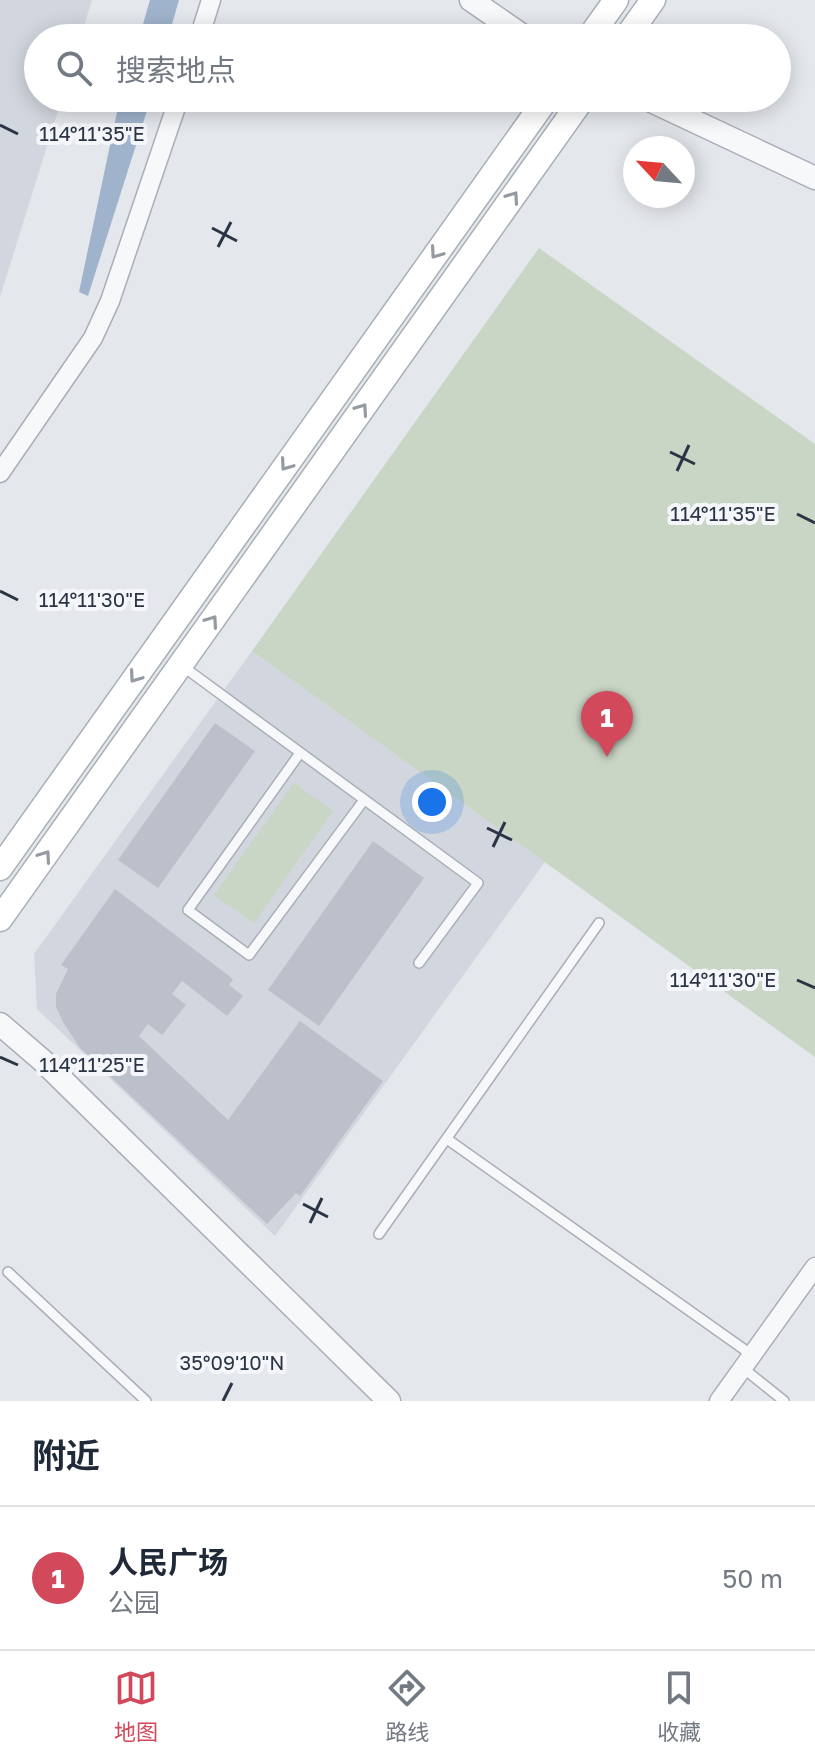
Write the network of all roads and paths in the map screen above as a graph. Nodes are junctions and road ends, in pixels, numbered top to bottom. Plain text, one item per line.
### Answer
1 (211, 0) edge
2 (471, 0) edge
3 (616, 0) edge
4 (653, 0) edge
5 (203, 24) edge
6 (506, 24) edge
7 (599, 24) edge
8 (636, 24) edge
9 (174, 112) edge
10 (537, 112) edge
11 (573, 112) edge
12 (675, 112) edge
13 (815, 178) edge
14 (0, 473) edge
15 (181, 665) junction
16 (300, 753) junction
17 (364, 800) junction
18 (0, 868) edge
19 (0, 919) edge
20 (599, 923) dead end
21 (419, 963) dead end
22 (0, 1024) edge
23 (447, 1139) junction
24 (379, 1234) dead end
25 (815, 1267) edge
26 (8, 1272) dead end
27 (747, 1361) junction
28 (146, 1401) edge
29 (389, 1401) edge
30 (719, 1401) edge
31 (784, 1401) edge

1 - 5 street
2 - 6 street
3 - 7 main road
4 - 8 main road
9 - 14 street
10 -> 18 main road
15 -> 11 main road
12 - 13 street
15 - 16 lane
19 -> 15 main road
16 - 17 lane
16 - 17 lane
17 - 21 lane
20 - 23 lane
22 - 29 street
23 - 24 lane
23 - 27 lane
25 - 27 street
26 - 28 lane
27 - 30 street
27 - 31 lane

